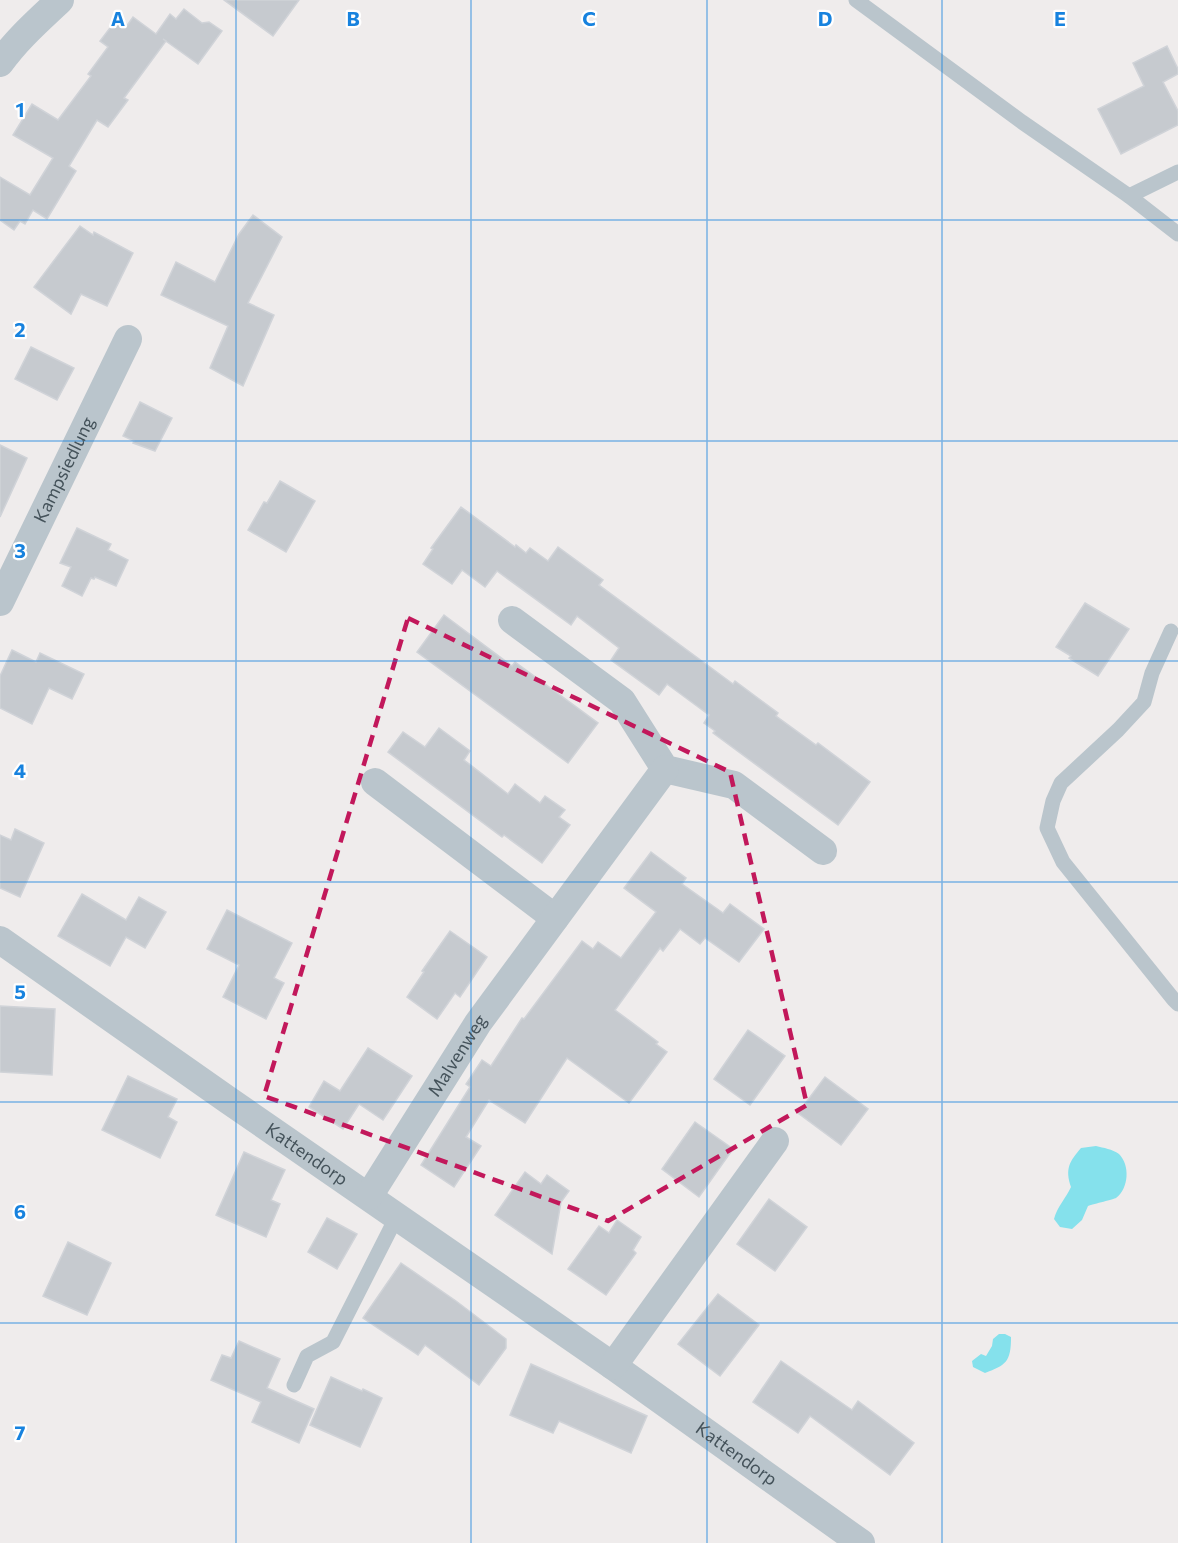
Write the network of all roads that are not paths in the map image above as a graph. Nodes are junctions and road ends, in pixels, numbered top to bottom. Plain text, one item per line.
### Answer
1 (60, 0) edge
2 (856, 0) edge
3 (0, 63) edge
4 (1178, 172) edge
5 (1129, 196) junction
6 (1178, 234) edge
7 (129, 339) dead end
8 (0, 602) edge
9 (512, 620) dead end
10 (1171, 631) dead end
11 (665, 769) junction
12 (375, 782) dead end
13 (823, 851) dead end
14 (555, 918) junction
15 (0, 940) edge
16 (1178, 1004) edge
17 (775, 1141) dead end
18 (369, 1196) junction
19 (397, 1216) junction
20 (613, 1366) junction
21 (294, 1385) dead end
22 (861, 1543) edge

1 - 3 street
2 - 5 lane
4 - 5 lane
5 - 6 lane
7 - 8 street, Kampsiedlung
9 - 11 street
10 - 16 lane
11 - 13 street
11 - 14 street, Malvenweg
12 - 14 street
14 - 18 street, Malvenweg
15 - 18 street, Kattendorp
17 - 20 street
18 - 19 street, Kattendorp
19 - 20 street, Kattendorp
19 - 21 lane
20 - 22 street, Kattendorp

